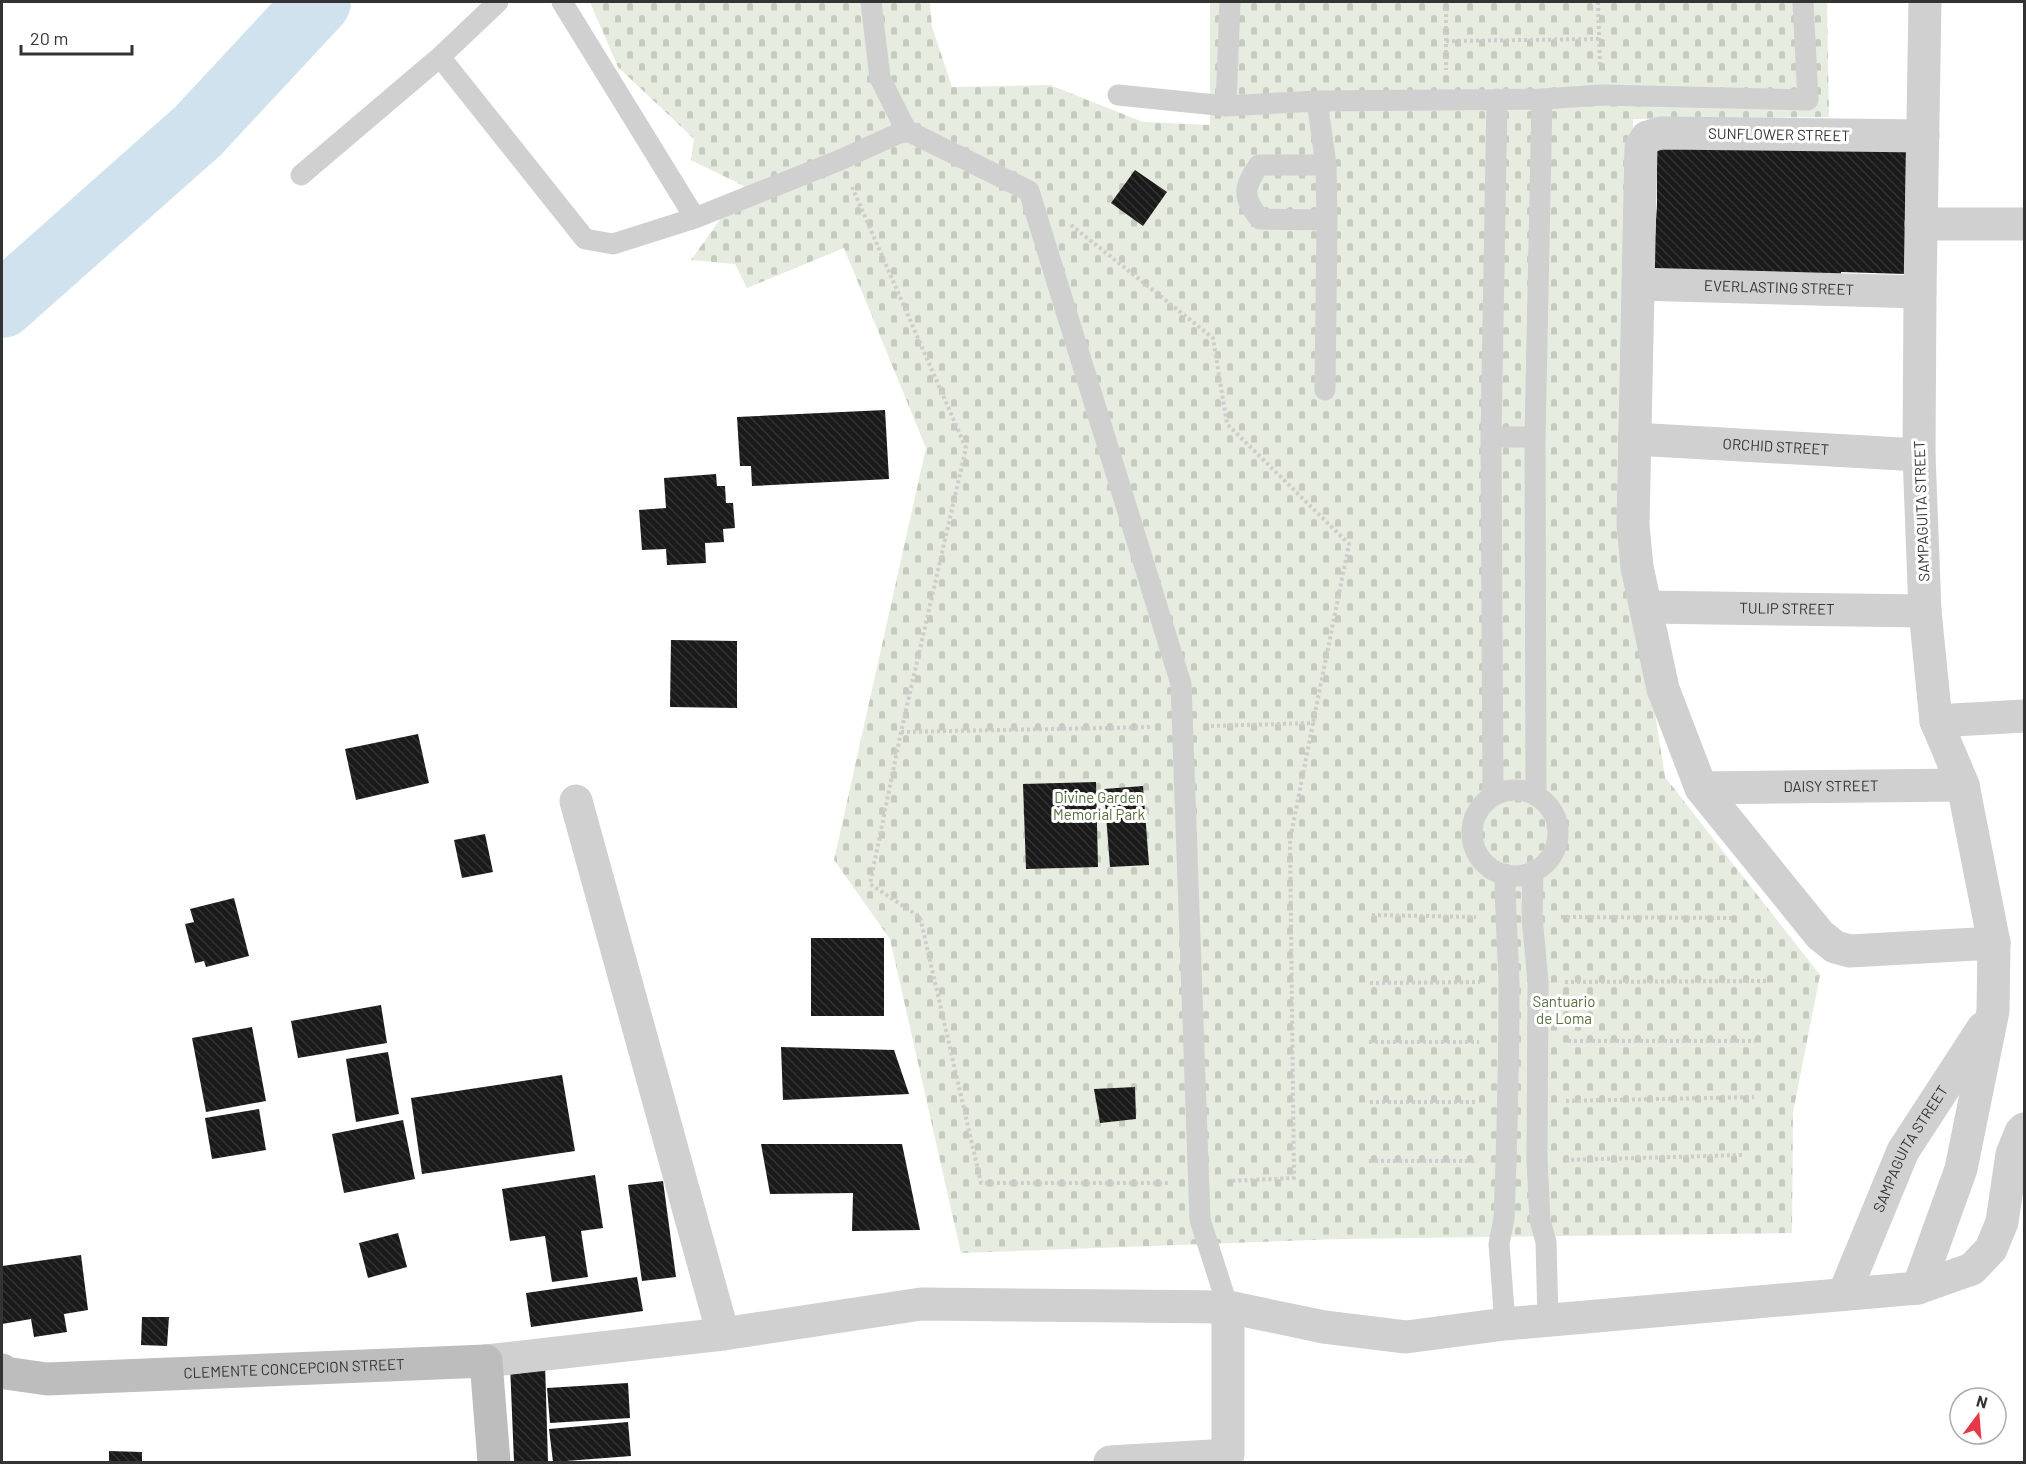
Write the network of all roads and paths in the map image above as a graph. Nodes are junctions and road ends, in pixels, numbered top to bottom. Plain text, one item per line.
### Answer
1 (498, 2) edge
2 (562, 2) edge
3 (871, 2) edge
4 (1230, 2) edge
5 (1446, 2) edge
6 (1598, 2) edge
7 (1803, 2) edge
8 (1925, 2) edge
9 (1599, 39) junction
10 (1446, 41) junction
11 (440, 57) junction
12 (1118, 95) dead end
13 (1602, 95) junction
14 (1497, 99) junction
15 (1542, 99) junction
16 (1446, 100) junction
17 (1317, 101) junction
18 (1226, 106) junction
19 (906, 130) junction
20 (1923, 136) junction
21 (840, 159) junction
22 (1326, 165) junction
23 (301, 175) dead end
24 (1029, 191) junction
25 (695, 218) junction
26 (1328, 220) junction
27 (1921, 224) junction
28 (2025, 224) edge
29 (1638, 284) junction
30 (1920, 292) junction
31 (1325, 390) dead end
32 (1491, 437) junction
33 (1535, 437) junction
34 (1634, 440) junction
35 (1919, 455) junction
36 (1647, 608) junction
37 (1925, 611) junction
38 (2025, 716) edge
39 (1936, 722) junction
40 (1313, 723) dead end
41 (1963, 785) junction
42 (1701, 788) junction
43 (1493, 795) junction
44 (1536, 795) junction
45 (576, 801) dead end
46 (1533, 871) junction
47 (1505, 874) junction
48 (1994, 943) junction
49 (1993, 1011) junction
50 (2025, 1129) edge
51 (1198, 1183) junction
52 (1918, 1288) junction
53 (1844, 1294) junction
54 (1228, 1307) junction
55 (1548, 1320) junction
56 (1505, 1324) junction
57 (723, 1334) junction
58 (486, 1361) junction
59 (3, 1372) edge
60 (494, 1462) edge
61 (1110, 1462) edge

1 - 11 lane
2 - 25 lane
3 - 19 lane
4 - 18 lane
5 - 10 path
6 - 9 path
7 - 13 lane
8 - 20 street, SAMPAGUITA STREET
9 - 10 path
9 - 13 path
10 - 16 path
11 - 23 lane
11 - 25 lane
12 - 18 lane
13 - 15 lane
14 - 15 lane
14 - 16 lane
14 - 32 lane
15 - 33 lane
16 - 17 lane
17 - 18 lane
17 - 22 lane
19 - 21 lane
19 - 24 lane
20 - 27 street, SAMPAGUITA STREET
20 - 29 street, SUNFLOWER STREET
21 - 25 lane
21 - 51 path
22 - 26 lane
22 - 26 lane
24 - 40 path
24 - 51 lane
26 - 31 lane
27 - 28 street
27 - 30 street, SAMPAGUITA STREET
29 - 30 street, EVERLASTING STREET
29 - 34 street
30 - 35 street, SAMPAGUITA STREET
32 - 33 lane
32 - 43 lane
33 - 44 lane
34 - 35 street, ORCHID STREET
34 - 36 street
35 - 37 street, SAMPAGUITA STREET
36 - 37 street, TULIP STREET
36 - 42 street
37 - 39 street, SAMPAGUITA STREET
38 - 39 street
39 - 41 street, SAMPAGUITA STREET
41 - 42 street, DAISY STREET
41 - 48 street, SAMPAGUITA STREET
42 - 48 street
43 - 44 lane
43 - 47 lane
44 - 46 lane
45 - 57 street
46 - 47 lane
46 - 55 lane
47 - 56 lane
48 - 49 street, SAMPAGUITA STREET
49 - 52 street, SAMPAGUITA STREET
49 - 53 street, SAMPAGUITA STREET
50 - 52 street
51 - 54 lane
52 - 53 street
53 - 55 street
54 - 56 street
54 - 57 street
54 - 61 street
55 - 56 street
57 - 58 street
58 - 59 street, CLEMENTE CONCEPCION STREET
58 - 60 street

